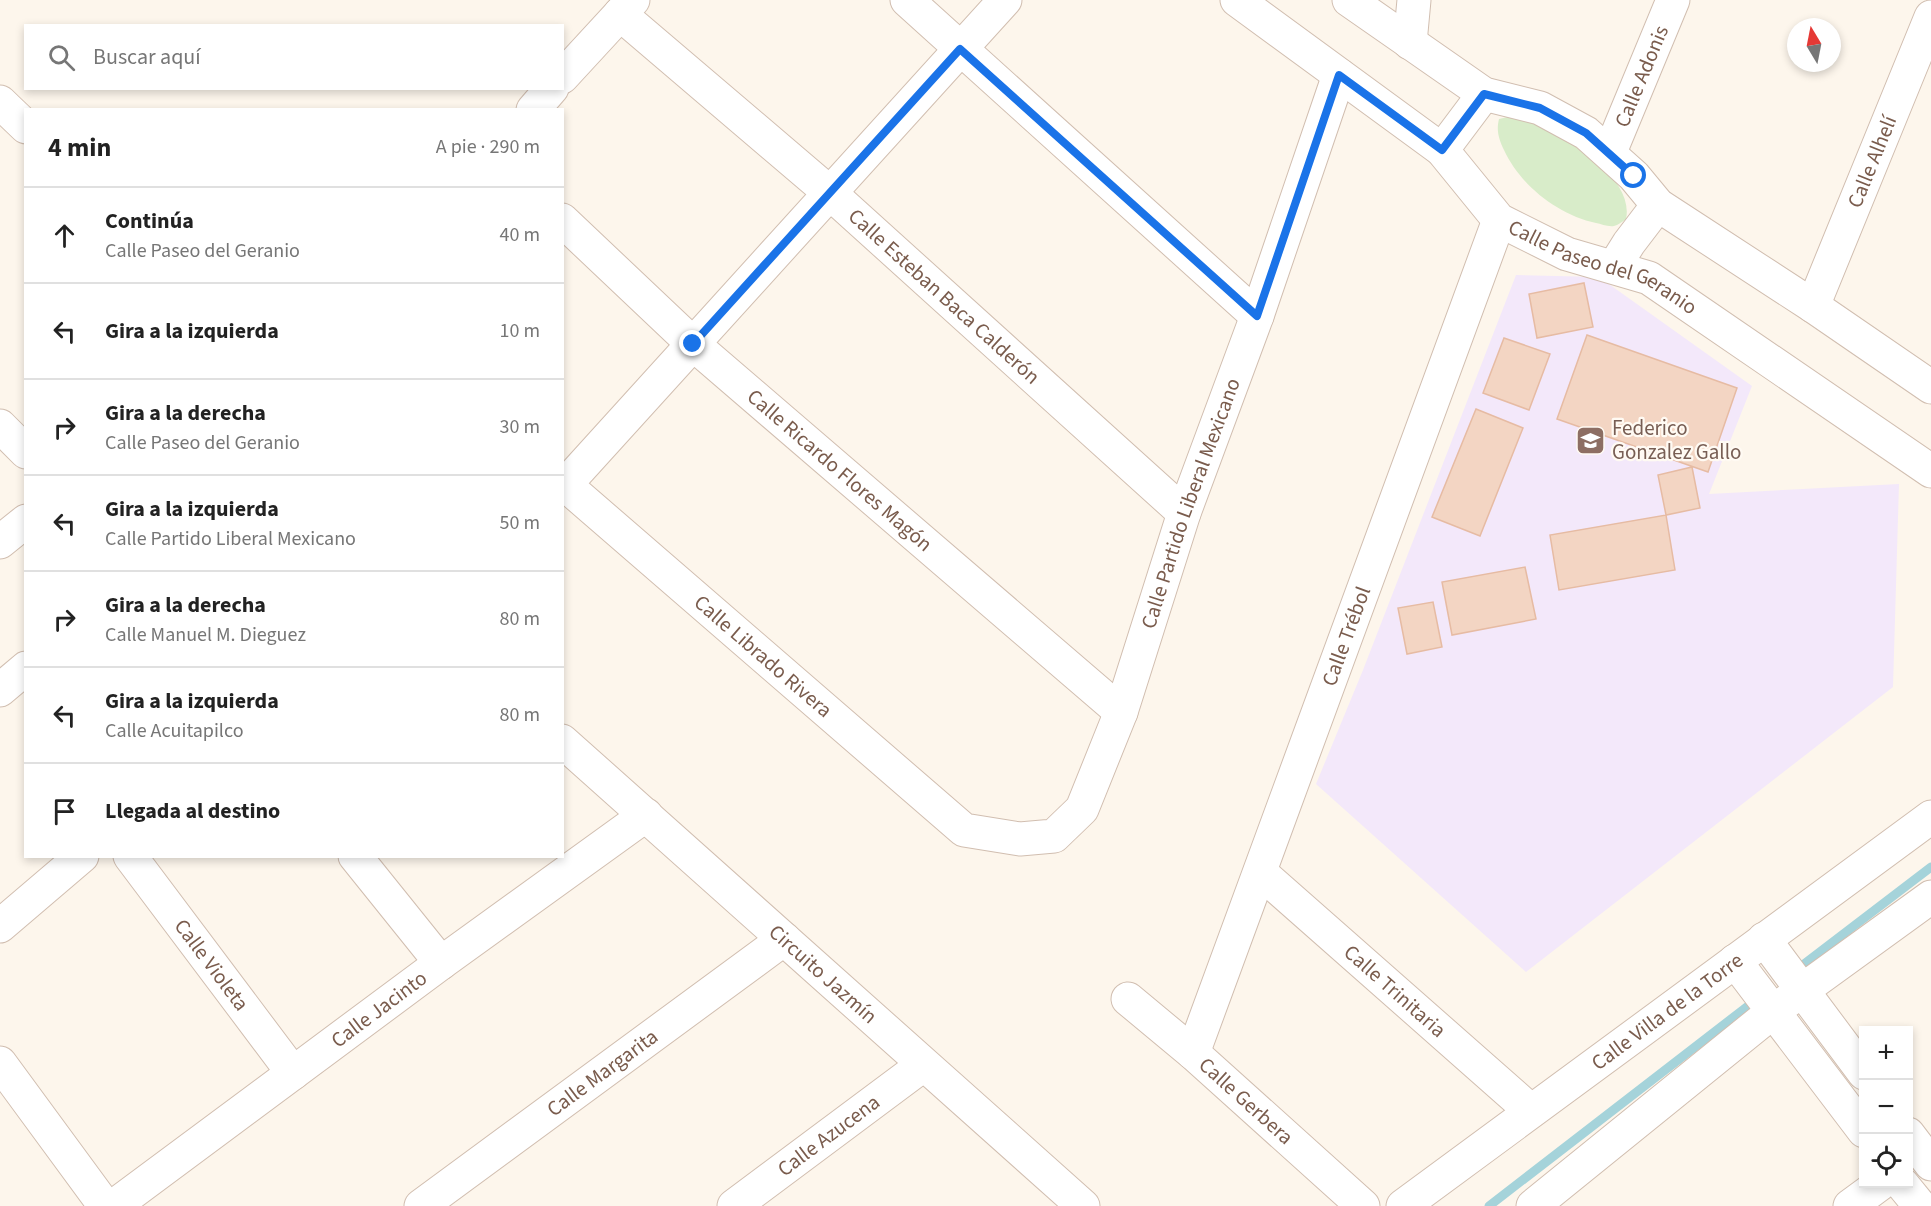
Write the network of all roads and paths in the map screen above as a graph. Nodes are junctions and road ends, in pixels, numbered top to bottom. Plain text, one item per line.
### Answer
1 (907, 0) edge
2 (1005, 0) edge
3 (1237, 0) edge
4 (1349, 0) edge
5 (1414, 0) edge
6 (1673, 0) edge
7 (626, 7) edge
8 (1931, 16) edge
9 (1410, 42) junction
10 (960, 49) junction
11 (564, 75) edge
12 (1339, 75) junction
13 (550, 90) edge
14 (1484, 94) junction
15 (0, 102) edge
16 (534, 108) edge
17 (24, 125) edge
18 (1442, 150) junction
19 (1610, 152) junction
20 (830, 193) junction
21 (1659, 205) junction
22 (1499, 220) junction
23 (564, 222) edge
24 (1614, 267) junction
25 (1813, 306) junction
26 (1257, 316) junction
27 (693, 344) junction
28 (1931, 387) edge
29 (0, 426) edge
30 (24, 450) edge
31 (1931, 471) edge
32 (564, 483) edge
33 (1184, 513) junction
34 (24, 523) edge
35 (0, 542) edge
36 (24, 670) edge
37 (0, 690) edge
38 (1121, 712) junction
39 (564, 743) edge
40 (646, 815) junction
41 (1931, 817) edge
42 (964, 830) joint
43 (80, 858) edge
44 (132, 858) edge
45 (357, 858) edge
46 (1260, 872) junction
47 (1931, 897) edge
48 (0, 926) edge
49 (784, 939) junction
50 (1764, 939) junction
51 (1736, 961) junction
52 (441, 963) junction
53 (1802, 991) junction
54 (1128, 999) dead end
55 (1774, 1010) junction
56 (1193, 1053) junction
57 (0, 1063) edge
58 (923, 1065) junction
59 (1859, 1068) edge
60 (293, 1073) junction
61 (1531, 1111) junction
62 (1859, 1126) edge
63 (1875, 1188) edge
64 (1905, 1188) edge
65 (1065, 1201) edge
66 (105, 1206) edge
67 (114, 1206) edge
68 (421, 1206) edge
69 (734, 1206) edge
70 (1363, 1206) edge
71 (1402, 1206) edge
72 (1533, 1206) edge
73 (1850, 1206) edge
74 (1920, 1206) edge

1 - 10 street
2 - 10 street
3 - 12 street, Calle Paseo del Geranio
4 - 9 street
5 - 9 street
6 - 19 street, Calle Adonis
7 - 11 street
7 - 20 street, Calle Esteban Baca Calderón
8 - 25 street, Calle Alhelí
9 - 14 street
10 - 20 street
10 - 26 street
12 - 18 street, Calle Paseo del Geranio
12 - 26 street, Calle Partido Liberal Mexicano
13 - 16 street
14 - 18 street
14 - 19 street
15 - 17 street
18 - 22 street, Calle Paseo del Geranio
19 - 21 street
20 - 27 street
20 - 33 street, Calle Esteban Baca Calderón
21 - 24 street
21 - 25 street
22 - 24 street, Calle Paseo del Geranio
22 - 46 street, Calle Trébol
23 - 27 street, Calle Ricardo Flores Magón
24 - 31 street, Calle Paseo del Geranio
25 - 28 street
26 - 33 street, Calle Partido Liberal Mexicano
27 - 32 street
27 - 38 street, Calle Ricardo Flores Magón
29 - 30 street
32 - 42 street, Calle Librado Rivera
33 - 38 street, Calle Partido Liberal Mexicano
34 - 35 street
36 - 37 street
38 - 42 street, Calle Partido Liberal Mexicano
39 - 40 street, Circuito Jazmín
40 - 49 street, Circuito Jazmín
40 - 52 street, Calle Jacinto
41 - 50 street, Calle Villa de la Torre
43 - 48 street
44 - 60 street, Calle Violeta
45 - 52 street
46 - 56 street, Calle Trébol
46 - 61 street, Calle Trinitaria
47 - 53 street
49 - 58 street, Circuito Jazmín
49 - 68 street, Calle Margarita
50 - 51 street, Calle Villa de la Torre
50 - 53 street
51 - 55 street
51 - 61 street, Calle Villa de la Torre
52 - 60 street, Calle Jacinto
53 - 55 street
53 - 59 street
54 - 56 street, Calle Gerbera
55 - 62 street
55 - 72 street
56 - 70 street, Calle Gerbera
57 - 66 street
58 - 65 street, Circuito Jazmín
58 - 69 street, Calle Azucena
60 - 67 street, Calle Jacinto
61 - 71 street, Calle Villa de la Torre
63 - 73 street
64 - 74 street

